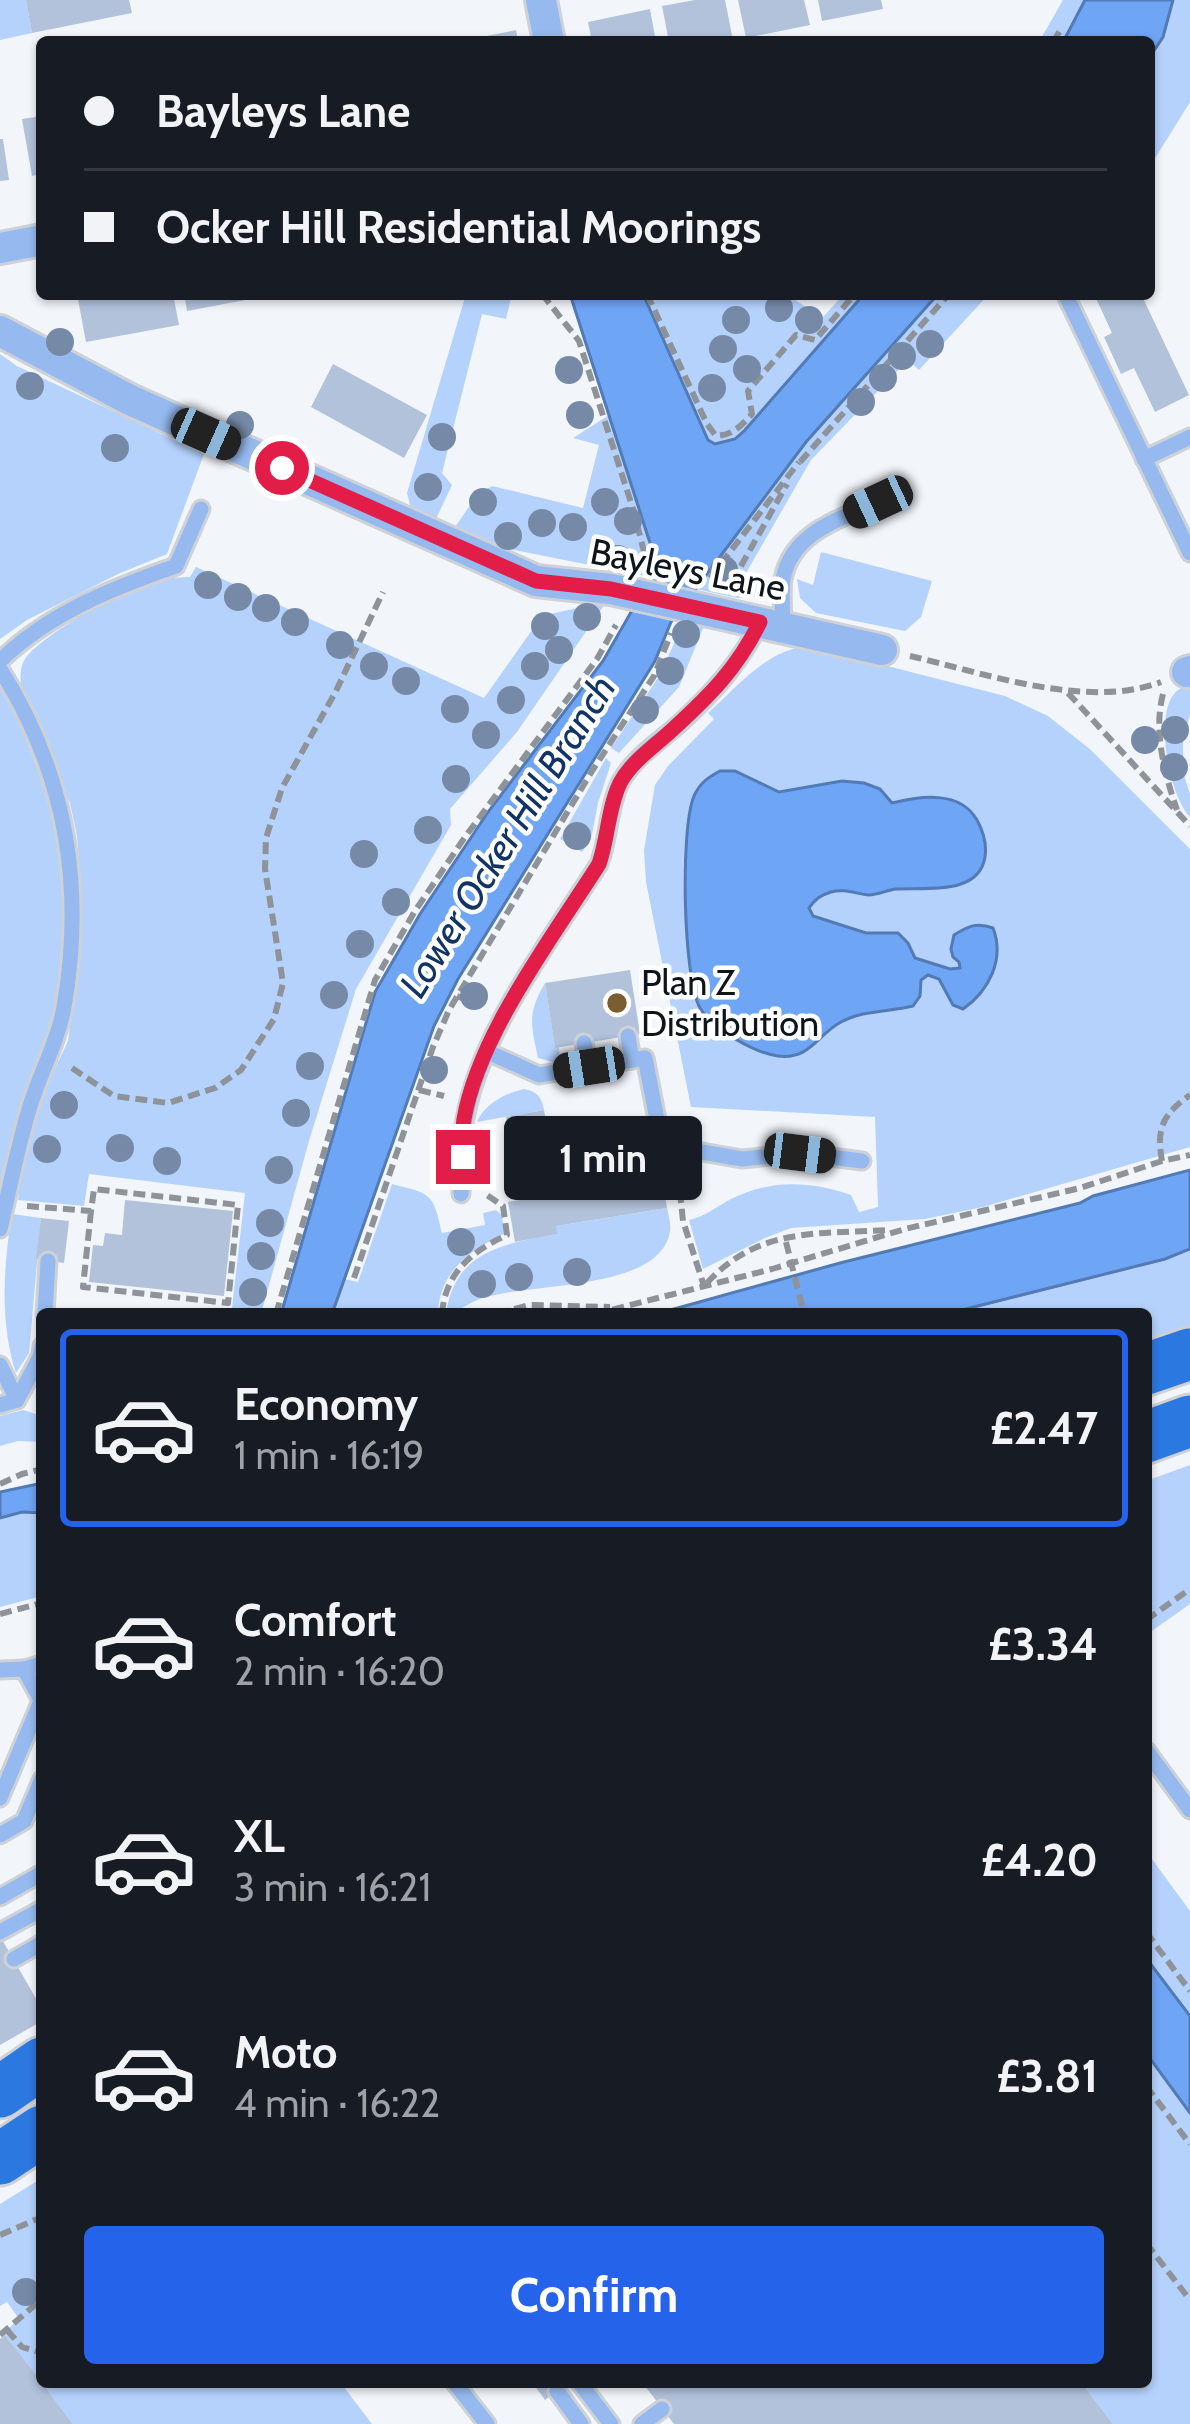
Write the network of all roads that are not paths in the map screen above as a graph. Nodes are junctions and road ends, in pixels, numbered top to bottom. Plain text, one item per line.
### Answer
1 (541, 0) edge
2 (548, 36) edge
3 (36, 241) edge
4 (0, 248) edge
5 (1068, 300) edge
6 (0, 331) edge
7 (1190, 437) edge
8 (1144, 459) junction
9 (878, 502) dead end
10 (201, 509) dead end
11 (1190, 553) edge
12 (771, 625) junction
13 (882, 650) road end
14 (0, 665) edge
15 (628, 1036) dead end
16 (584, 1043) dead end
17 (488, 1052) junction
18 (632, 1060) junction
19 (589, 1067) junction
20 (862, 1161) dead end
21 (461, 1194) road end
22 (0, 1229) edge
23 (48, 1261) dead end
24 (44, 1308) edge
25 (1190, 1354) edge
26 (36, 1362) edge
27 (0, 1365) edge
28 (1152, 1367) edge
29 (8, 1402) edge
30 (1190, 1421) edge
31 (1152, 1435) edge
32 (36, 1666) edge
33 (24, 1669) junction
34 (0, 1670) edge
35 (36, 1691) edge
36 (36, 1716) edge
37 (1152, 1758) edge
38 (36, 1793) edge
39 (0, 1798) edge
40 (1190, 1810) edge
41 (0, 1835) edge
42 (36, 1876) edge
43 (0, 1897) edge
44 (36, 1912) edge
45 (0, 1932) edge
46 (36, 1946) edge
47 (14, 1959) dead end
48 (36, 2067) edge
49 (0, 2092) edge
50 (36, 2135) edge
51 (0, 2158) edge
52 (459, 2388) edge
53 (584, 2388) edge
54 (557, 2391) dead end
55 (662, 2409) dead end
56 (487, 2424) edge
57 (581, 2424) edge
58 (611, 2424) edge
59 (642, 2424) edge

1 - 2 street
3 - 4 street
5 - 8 lane
6 - 12 street, Bayleys Lane, bridge
7 - 8 lane
8 - 11 lane
9 - 12 lane
10 - 14 lane
12 - 13 street, Bayleys Lane
12 - 17 lane
14 - 22 lane
15 - 18 lane
16 - 19 lane
17 - 19 lane
17 - 21 lane
18 - 19 lane
18 - 20 lane
23 - 24 lane
25 - 28 highway
26 - 29 lane
27 - 29 lane
30 - 31 highway
32 - 33 lane
33 - 34 lane
33 - 35 lane
36 - 39 lane
37 - 40 lane
38 - 41 lane
42 - 43 lane
44 - 45 lane
46 - 47 lane
48 - 49 highway
50 - 51 highway
52 - 56 lane
53 - 58 lane
54 - 57 lane
55 - 59 lane

